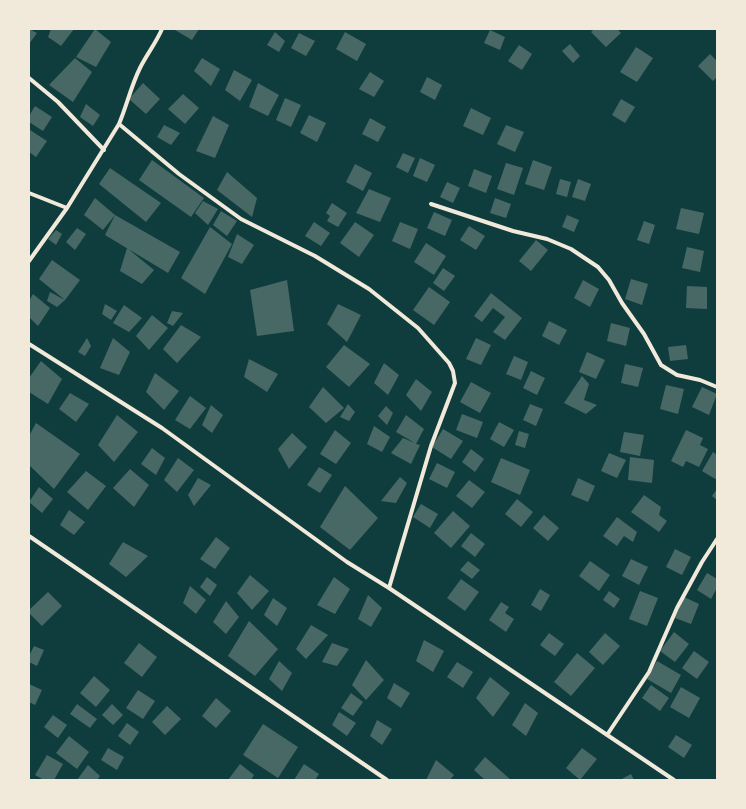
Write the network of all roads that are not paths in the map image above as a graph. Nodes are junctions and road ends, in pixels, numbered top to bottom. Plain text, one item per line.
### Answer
1 (162, 29) edge
2 (29, 78) edge
3 (119, 124) junction
4 (104, 150) junction
5 (29, 193) edge
6 (431, 204) dead end
7 (67, 208) junction
8 (29, 261) edge
9 (29, 344) edge
10 (717, 387) edge
11 (29, 536) edge
12 (717, 539) edge
13 (389, 588) junction
14 (608, 735) junction
15 (387, 780) edge
16 (674, 780) edge

1 - 3 street
2 - 4 street
3 - 4 street
3 - 13 street
4 - 7 street
5 - 7 street
6 - 10 street
7 - 8 street
9 - 13 street
11 - 15 street
12 - 14 street
13 - 14 street
14 - 16 street

